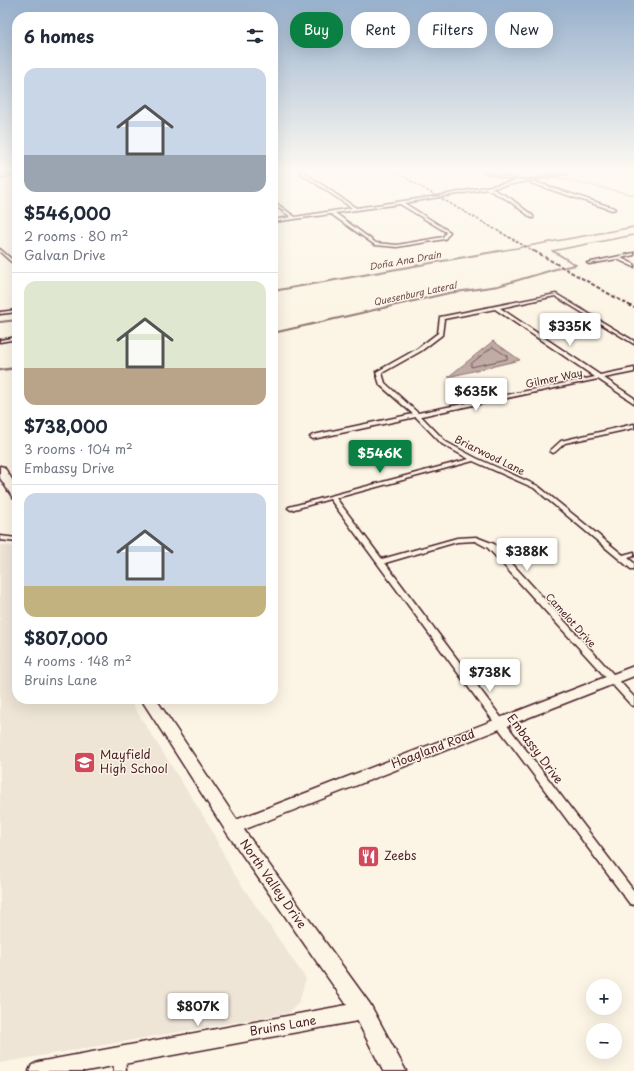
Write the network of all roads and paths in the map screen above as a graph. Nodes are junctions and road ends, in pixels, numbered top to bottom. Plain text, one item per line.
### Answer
1 (344, 222) edge
2 (432, 222) edge
3 (0, 250) edge
4 (634, 254) edge
5 (617, 257) junction
6 (12, 261) edge
7 (589, 263) dead end
8 (634, 266) edge
9 (496, 307) junction
10 (12, 312) edge
11 (0, 313) edge
12 (12, 339) edge
13 (0, 341) edge
14 (634, 343) edge
15 (634, 370) edge
16 (600, 377) junction
17 (634, 401) edge
18 (417, 415) junction
19 (634, 426) edge
20 (314, 437) dead end
21 (553, 451) dead end
22 (474, 459) junction
23 (0, 469) edge
24 (12, 488) edge
25 (332, 497) junction
26 (291, 508) dead end
27 (0, 538) edge
28 (12, 539) edge
29 (634, 554) edge
30 (623, 557) junction
31 (381, 562) junction
32 (634, 567) edge
33 (634, 671) edge
34 (612, 680) junction
35 (634, 702) edge
36 (151, 704) edge
37 (500, 723) junction
38 (233, 828) junction
39 (634, 900) edge
40 (363, 1011) junction
41 (120, 1064) edge
42 (38, 1071) edge
43 (395, 1071) edge

1 - 2 street
3 - 6 street
4 - 5 street
5 - 7 street
5 - 8 street
9 - 14 street, Briarwood Lane
9 - 16 street
9 - 18 street, Briarwood Lane
10 - 11 street
12 - 13 street
15 - 16 street, Gilmer Way
16 - 17 street
16 - 18 street, Gilmer Way
18 - 20 street, Gilmer Way
18 - 22 street, Briarwood Lane
19 - 21 street
22 - 25 street
22 - 30 street, Briarwood Lane
23 - 24 main road
25 - 26 street
25 - 31 street, Embassy Drive
27 - 28 street
29 - 30 street
30 - 32 street, Briarwood Lane
31 - 34 street, Camelot Drive
31 - 37 street, Embassy Drive
33 - 34 street, Hoagland Road
34 - 35 street, Camelot Drive
34 - 37 street, Hoagland Road
36 - 38 main road, North Valley Drive
37 - 38 street, Hoagland Road
37 - 39 street, Embassy Drive
38 - 40 main road, North Valley Drive
40 - 41 street, Bruins Lane
40 - 43 main road, North Valley Drive
41 - 42 street, Bruins Lane

